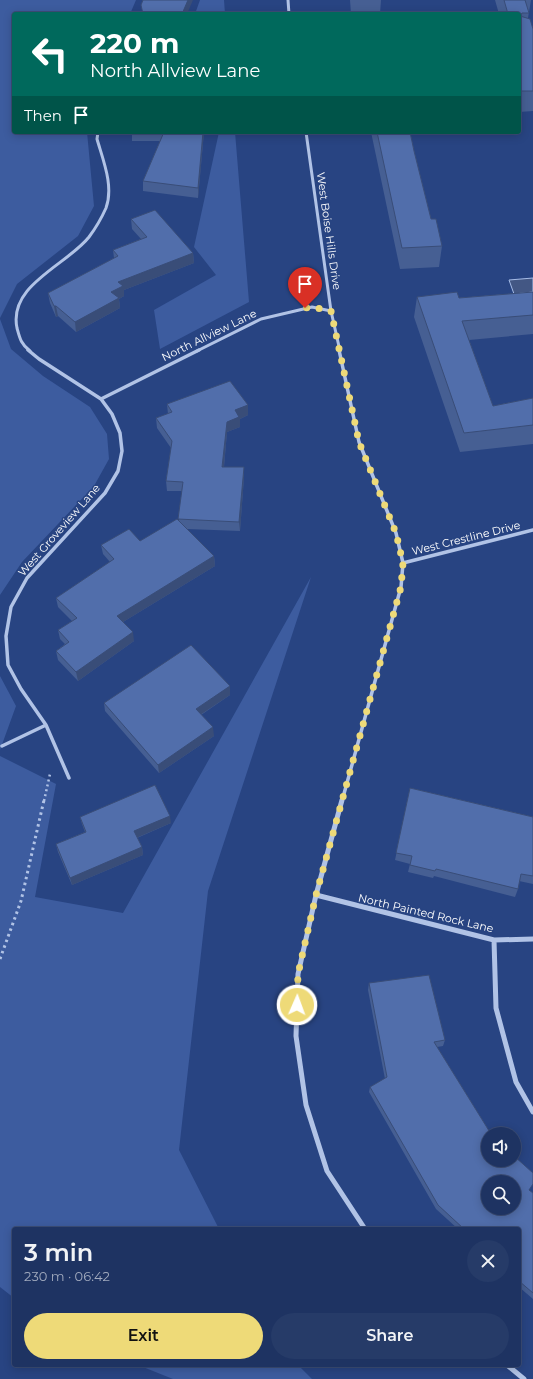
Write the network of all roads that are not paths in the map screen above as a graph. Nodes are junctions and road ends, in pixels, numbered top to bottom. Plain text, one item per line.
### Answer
1 (288, 0) edge
2 (289, 12) edge
3 (98, 134) edge
4 (306, 134) edge
5 (331, 311) junction
6 (101, 399) junction
7 (533, 530) edge
8 (403, 563) junction
9 (46, 725) junction
10 (2, 746) dead end
11 (69, 778) dead end
12 (316, 895) junction
13 (533, 939) edge
14 (494, 940) junction
15 (533, 1112) edge
16 (364, 1227) edge
17 (509, 1367) edge
18 (524, 1379) edge

1 - 2 street
3 - 6 street, West Groveview Lane
4 - 5 street, West Boise Hills Drive
5 - 6 street, North Allview Lane
5 - 8 street, West Boise Hills Drive
6 - 9 street, West Groveview Lane
7 - 8 street, West Crestline Drive
8 - 12 street, West Boise Hills Drive
9 - 10 street
9 - 11 street, West Groveview Lane
12 - 14 street, North Painted Rock Lane
12 - 16 street, West Boise Hills Drive
13 - 14 street, North Painted Rock Lane
14 - 15 street
17 - 18 street

